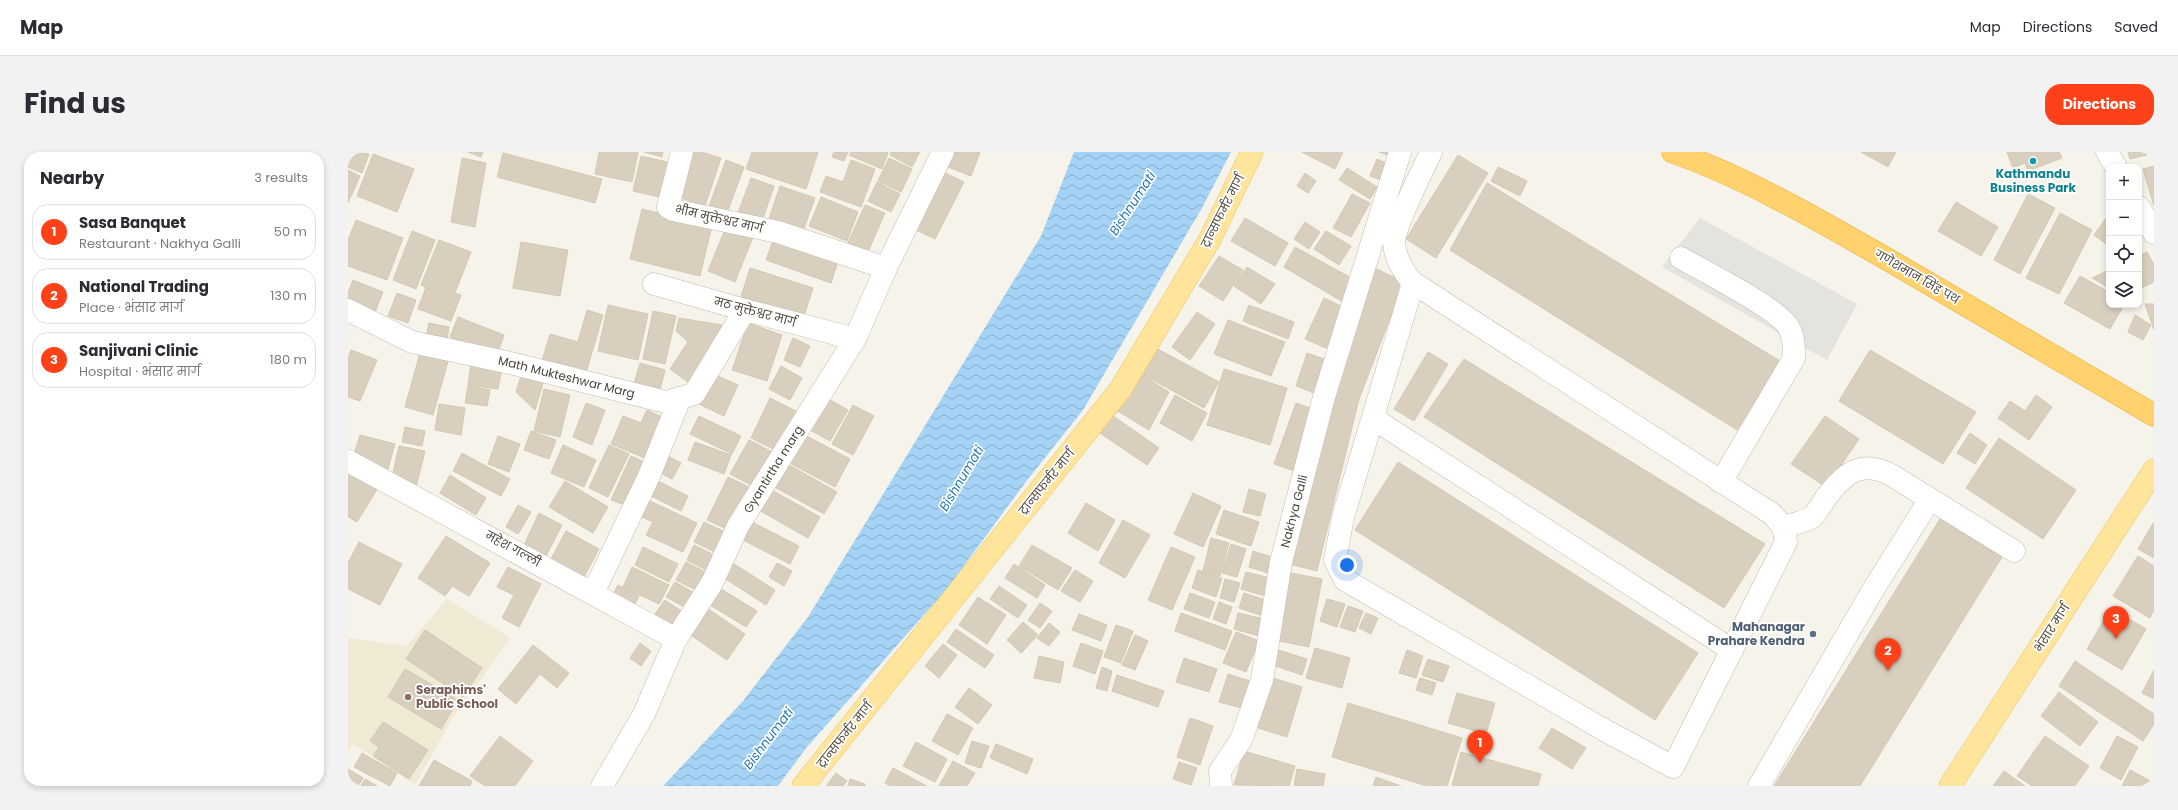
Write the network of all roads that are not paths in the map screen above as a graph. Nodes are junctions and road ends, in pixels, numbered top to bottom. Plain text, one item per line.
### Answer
1 (682, 152) edge
2 (943, 152) edge
3 (1252, 152) edge
4 (1400, 152) edge
5 (1431, 152) edge
6 (1673, 152) edge
7 (2107, 152) edge
8 (2114, 164) edge
9 (2142, 212) edge
10 (2154, 233) edge
11 (1681, 258) dead end
12 (886, 268) junction
13 (1412, 282) junction
14 (654, 284) dead end
15 (348, 310) edge
16 (745, 310) junction
17 (856, 339) junction
18 (680, 398) junction
19 (2154, 415) edge
20 (1374, 419) junction
21 (348, 461) edge
22 (2154, 470) edge
23 (1721, 482) junction
24 (1930, 499) junction
25 (1783, 527) junction
26 (2014, 550) dead end
27 (593, 593) junction
28 (676, 638) junction
29 (1732, 650) junction
30 (602, 786) edge
31 (803, 786) edge
32 (1221, 786) edge
33 (1759, 786) edge
34 (1950, 786) edge

1 - 12 street, भीम मुक्तेश्वर मार्ग
2 - 12 street, Gyantirtha marg
3 - 31 main road, ट्रान्सफर्मर मार्ग
4 - 32 street, Nakhya Galli
5 - 13 street
6 - 19 highway, गणेशमान सिंह पथ
7 - 8 street
9 - 10 street
11 - 23 street
12 - 17 street, Gyantirtha marg
13 - 20 street
13 - 23 street
14 - 16 street, मठ मुक्तेश्वर मार्ग
15 - 18 street, Math Mukteshwar Marg
16 - 17 street, मठ मुक्तेश्वर मार्ग
16 - 18 street, Math Mukteshwar Marg
17 - 28 street, Gyantirtha marg
18 - 27 street
20 - 29 street
20 - 29 street
21 - 27 street, महेश गल्ली
22 - 34 main road, भंसार मार्ग
23 - 25 street
24 - 25 street
24 - 26 street
24 - 33 street
25 - 29 street
27 - 28 street, महेश गल्ली
28 - 30 street, Gyantirtha marg

